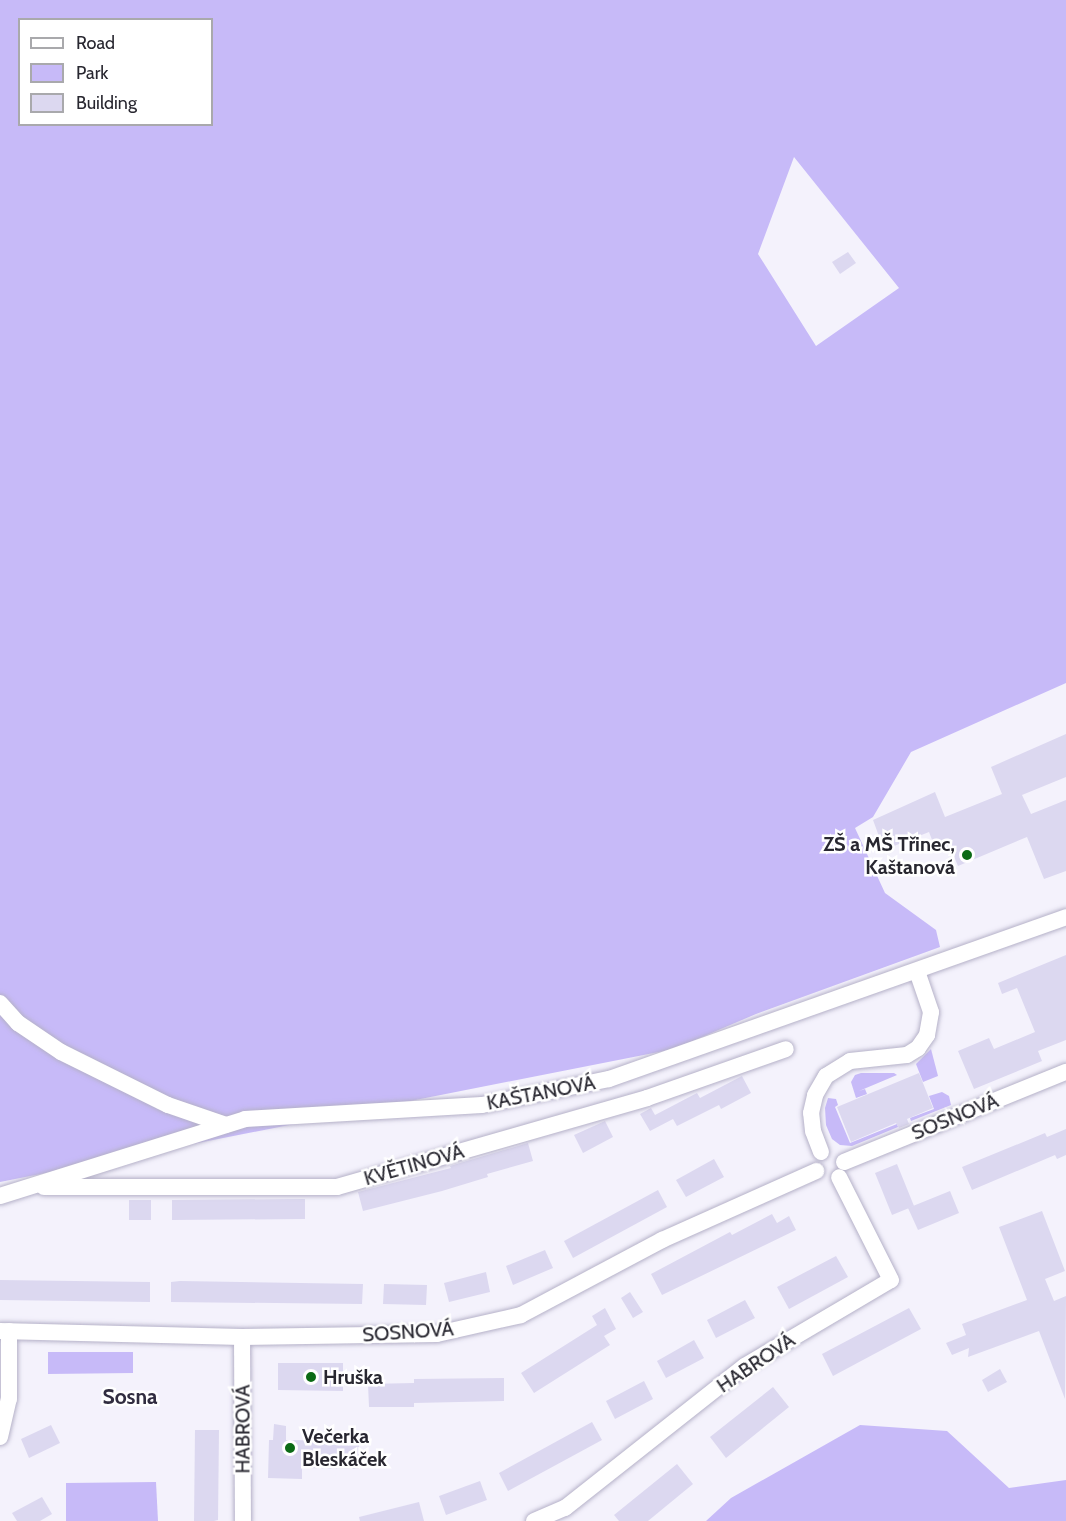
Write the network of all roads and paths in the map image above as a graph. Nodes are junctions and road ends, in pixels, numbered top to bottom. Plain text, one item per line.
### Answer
1 (1066, 916) edge
2 (918, 971) junction
3 (0, 1003) edge
4 (786, 1049) dead end
5 (1066, 1072) edge
6 (226, 1125) junction
7 (821, 1152) junction
8 (842, 1169) junction
9 (816, 1171) junction
10 (28, 1187) junction
11 (0, 1196) edge
12 (5, 1331) edge
13 (242, 1337) junction
14 (0, 1437) edge
15 (243, 1521) edge
16 (534, 1521) edge

1 - 2 street, KAŠTANOVÁ
2 - 6 street, KAŠTANOVÁ
2 - 7 street
3 - 6 street
4 - 10 street, KVĚTINOVÁ
5 - 8 street, SOSNOVÁ
6 - 10 street, KAŠTANOVÁ
7 - 8 street
7 - 9 street
8 - 9 street
8 - 16 street, HABROVÁ
9 - 13 street, SOSNOVÁ
10 - 11 street, KAŠTANOVÁ
12 - 13 street, SOSNOVÁ
12 - 14 street
13 - 15 street, HABROVÁ

